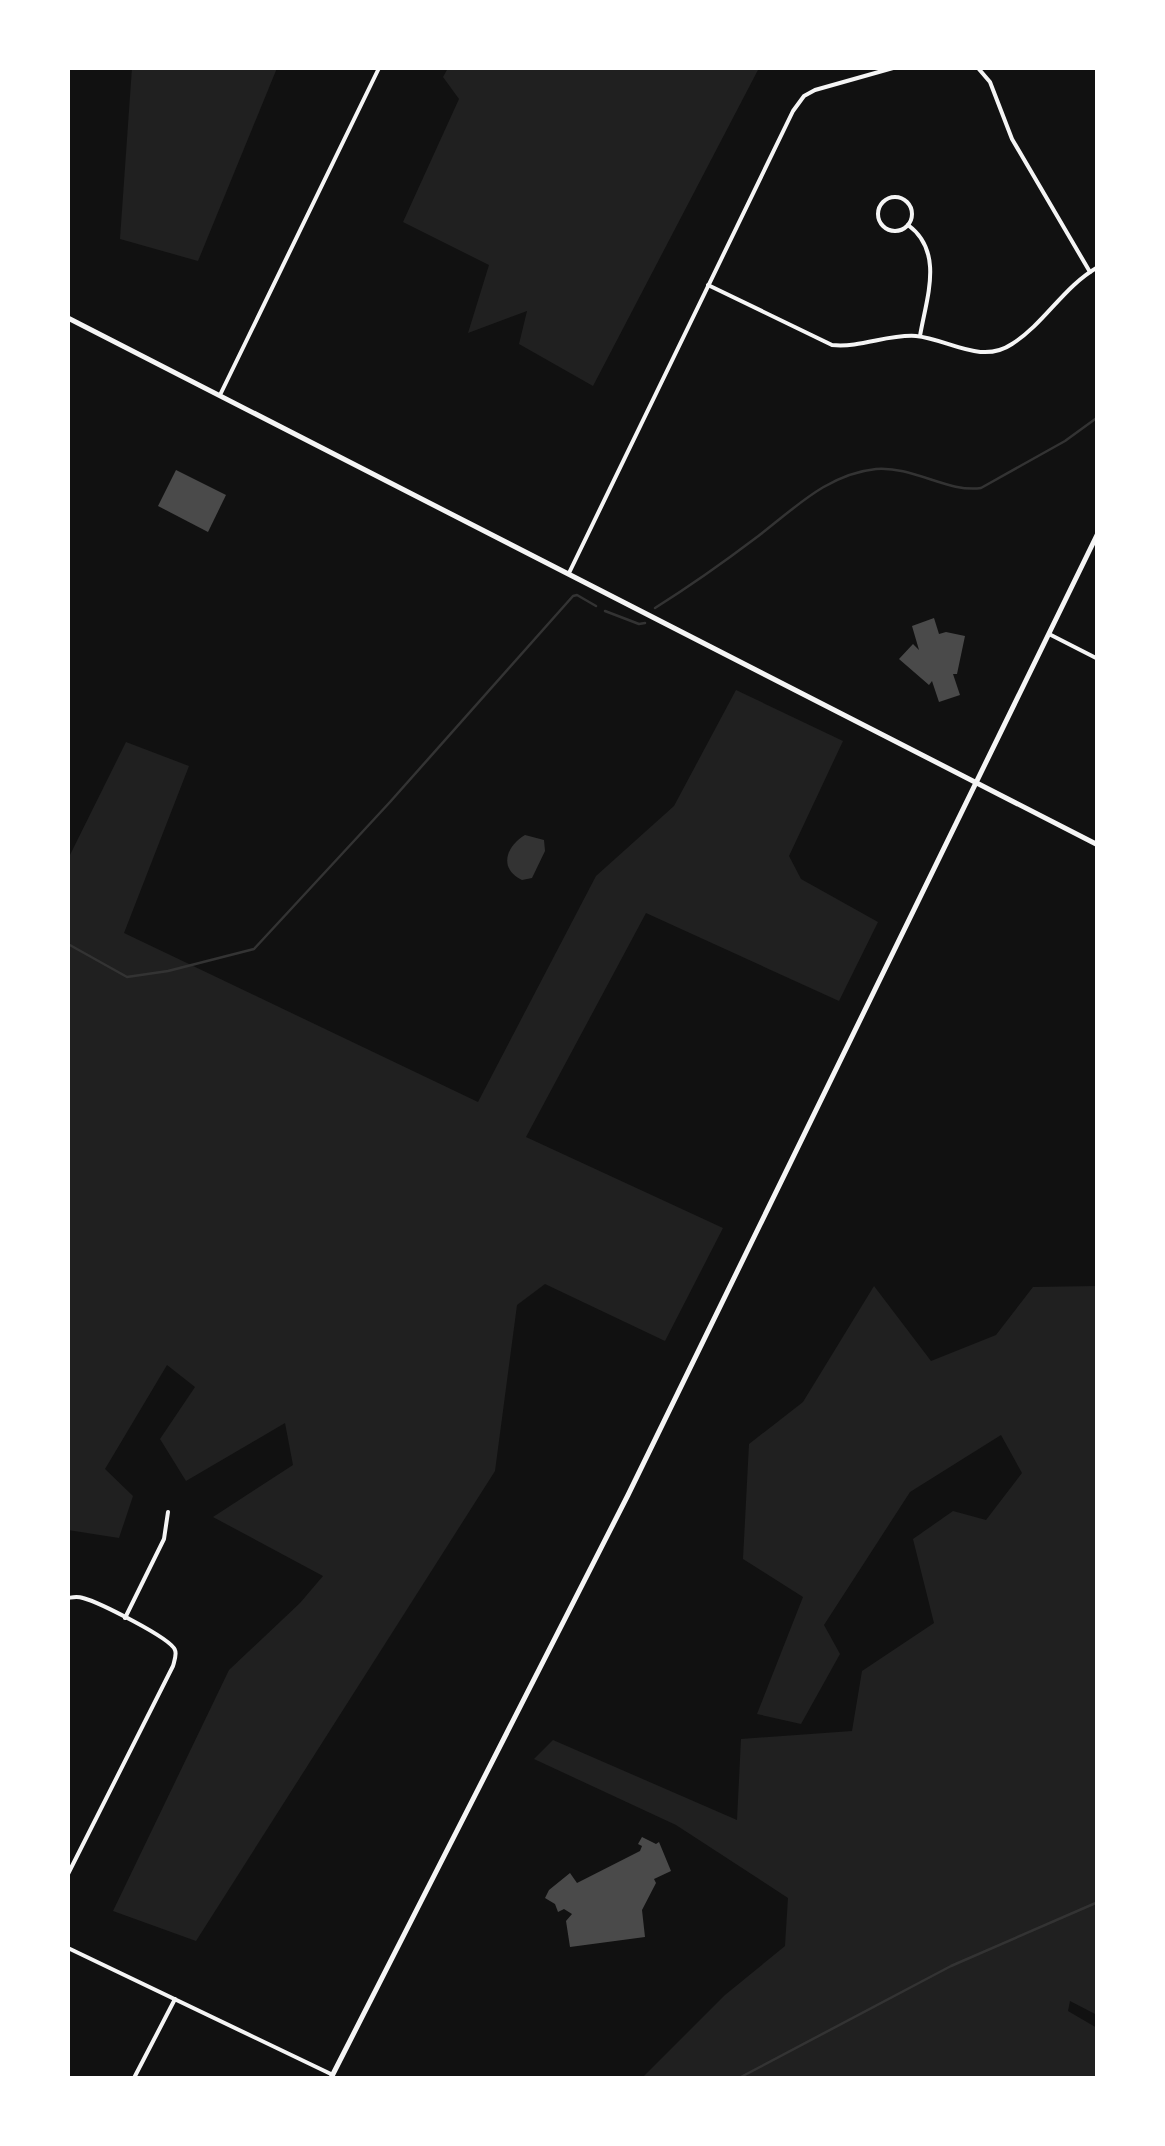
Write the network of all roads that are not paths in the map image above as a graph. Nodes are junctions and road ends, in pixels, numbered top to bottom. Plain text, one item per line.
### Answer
1 (379, 68) edge
2 (893, 68) edge
3 (978, 68) edge
4 (908, 225) junction
5 (1098, 267) edge
6 (1090, 272) junction
7 (708, 285) junction
8 (68, 318) edge
9 (920, 336) junction
10 (220, 395) junction
11 (1098, 533) edge
12 (569, 573) junction
13 (1049, 634) junction
14 (1098, 659) edge
15 (978, 783) junction
16 (1098, 846) edge
17 (168, 1512) dead end
18 (68, 1598) edge
19 (125, 1618) junction
20 (68, 1874) edge
21 (68, 1948) edge
22 (174, 1999) junction
23 (332, 2077) edge
24 (134, 2078) edge

1 - 10 street
2 - 7 street
3 - 6 street
4 - 4 street
4 - 9 street
5 - 6 street
6 - 9 street
7 - 9 street
7 - 12 street
8 - 10 street
10 - 12 street
11 - 13 street
12 - 15 street
13 - 14 street
13 - 15 street
15 - 16 street
15 - 23 street
17 - 19 street
18 - 19 street
19 - 20 street
21 - 22 street
22 - 23 street
22 - 24 street

